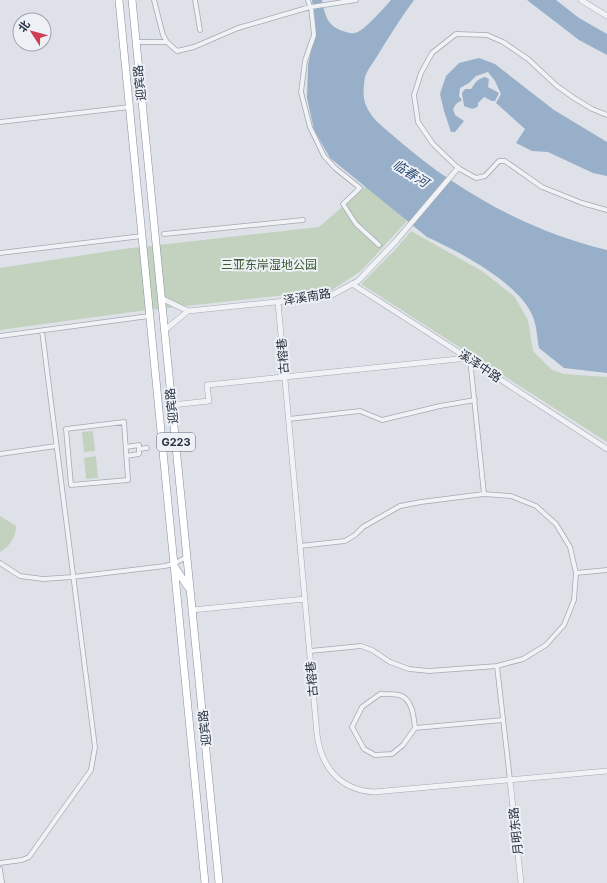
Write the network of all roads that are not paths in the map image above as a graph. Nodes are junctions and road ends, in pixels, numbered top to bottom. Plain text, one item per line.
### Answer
1 (119, 0) edge
2 (132, 0) edge
3 (154, 0) edge
4 (195, 0) edge
5 (308, 0) edge
6 (356, 0) edge
7 (581, 0) edge
8 (310, 7) junction
9 (607, 16) edge
10 (200, 30) dead end
11 (136, 42) junction
12 (167, 42) junction
13 (130, 107) junction
14 (607, 115) edge
15 (0, 122) edge
16 (458, 168) junction
17 (607, 210) edge
18 (303, 220) dead end
19 (164, 234) dead end
20 (142, 236) junction
21 (378, 245) dead end
22 (0, 253) edge
23 (352, 284) junction
24 (161, 298) junction
25 (278, 302) junction
26 (188, 311) junction
27 (150, 316) junction
28 (165, 330) junction
29 (42, 331) junction
30 (0, 336) edge
31 (469, 358) junction
32 (285, 377) junction
33 (474, 400) junction
34 (172, 405) junction
35 (289, 419) junction
36 (56, 446) junction
37 (126, 447) junction
38 (147, 448) dead end
39 (607, 448) edge
40 (139, 449) junction
41 (0, 454) edge
42 (126, 456) junction
43 (484, 494) junction
44 (186, 544) junction
45 (171, 545) junction
46 (300, 546) junction
47 (186, 557) junction
48 (0, 563) edge
49 (173, 564) junction
50 (607, 570) edge
51 (576, 573) junction
52 (73, 577) junction
53 (176, 591) junction
54 (189, 591) junction
55 (305, 599) junction
56 (192, 610) junction
57 (310, 651) junction
58 (497, 666) junction
59 (504, 720) junction
60 (415, 728) junction
61 (607, 771) edge
62 (510, 780) junction
63 (0, 863) edge
64 (0, 869) edge
65 (2, 883) edge
66 (205, 883) edge
67 (219, 883) edge
68 (521, 883) edge

1 - 13 highway, 迎宾路 / G223
2 - 11 highway, 迎宾路 / G223
3 - 12 street
4 - 10 street
5 - 8 street
6 - 8 street
7 - 9 street
8 - 12 street
8 - 21 street
11 - 12 street
11 - 24 highway, 迎宾路 / G223
13 - 15 street
13 - 20 highway, 迎宾路 / G223
14 - 16 street
16 - 17 street
16 - 23 street, 泽溪南路
18 - 19 street
20 - 22 street
20 - 27 highway, 迎宾路 / G223
23 - 25 street, 泽溪南路
23 - 31 street, 溪泽中路
24 - 26 street
24 - 28 highway, 迎宾路 / G223
25 - 26 street, 泽溪南路
25 - 32 street, 古榕巷
26 - 28 street
27 - 29 street
27 - 45 highway, 迎宾路 / G223
28 - 34 highway, 迎宾路 / G223
29 - 30 street
29 - 36 street
31 - 32 street
31 - 33 street
31 - 39 street, 溪泽中路
32 - 34 street
32 - 35 street, 古榕巷
33 - 35 street
33 - 43 street
34 - 44 highway, 迎宾路 / G223
35 - 46 street, 古榕巷
36 - 41 street
36 - 52 street
37 - 40 street
37 - 42 street
37 - 42 street
38 - 40 street
40 - 42 street
43 - 46 street
43 - 51 street
44 - 45 highway
44 - 47 highway, 迎宾路 / G223
45 - 49 highway, 迎宾路 / G223
46 - 55 street, 古榕巷
47 - 49 street
47 - 54 highway, 迎宾路 / G223
48 - 52 street
49 - 52 street
49 - 53 highway, 迎宾路 / G223
49 - 54 highway
50 - 51 street
51 - 58 street
52 - 63 street
53 - 54 highway
53 - 66 highway, 迎宾路 / G223
54 - 56 highway, 迎宾路 / G223
55 - 56 street
55 - 57 street, 古榕巷
56 - 67 highway, 迎宾路 / G223
57 - 58 street
57 - 62 street, 古榕巷
58 - 59 street
59 - 60 street
59 - 62 street
60 - 60 street
61 - 62 street, 古榕巷
62 - 68 street, 月明东路
64 - 65 street

